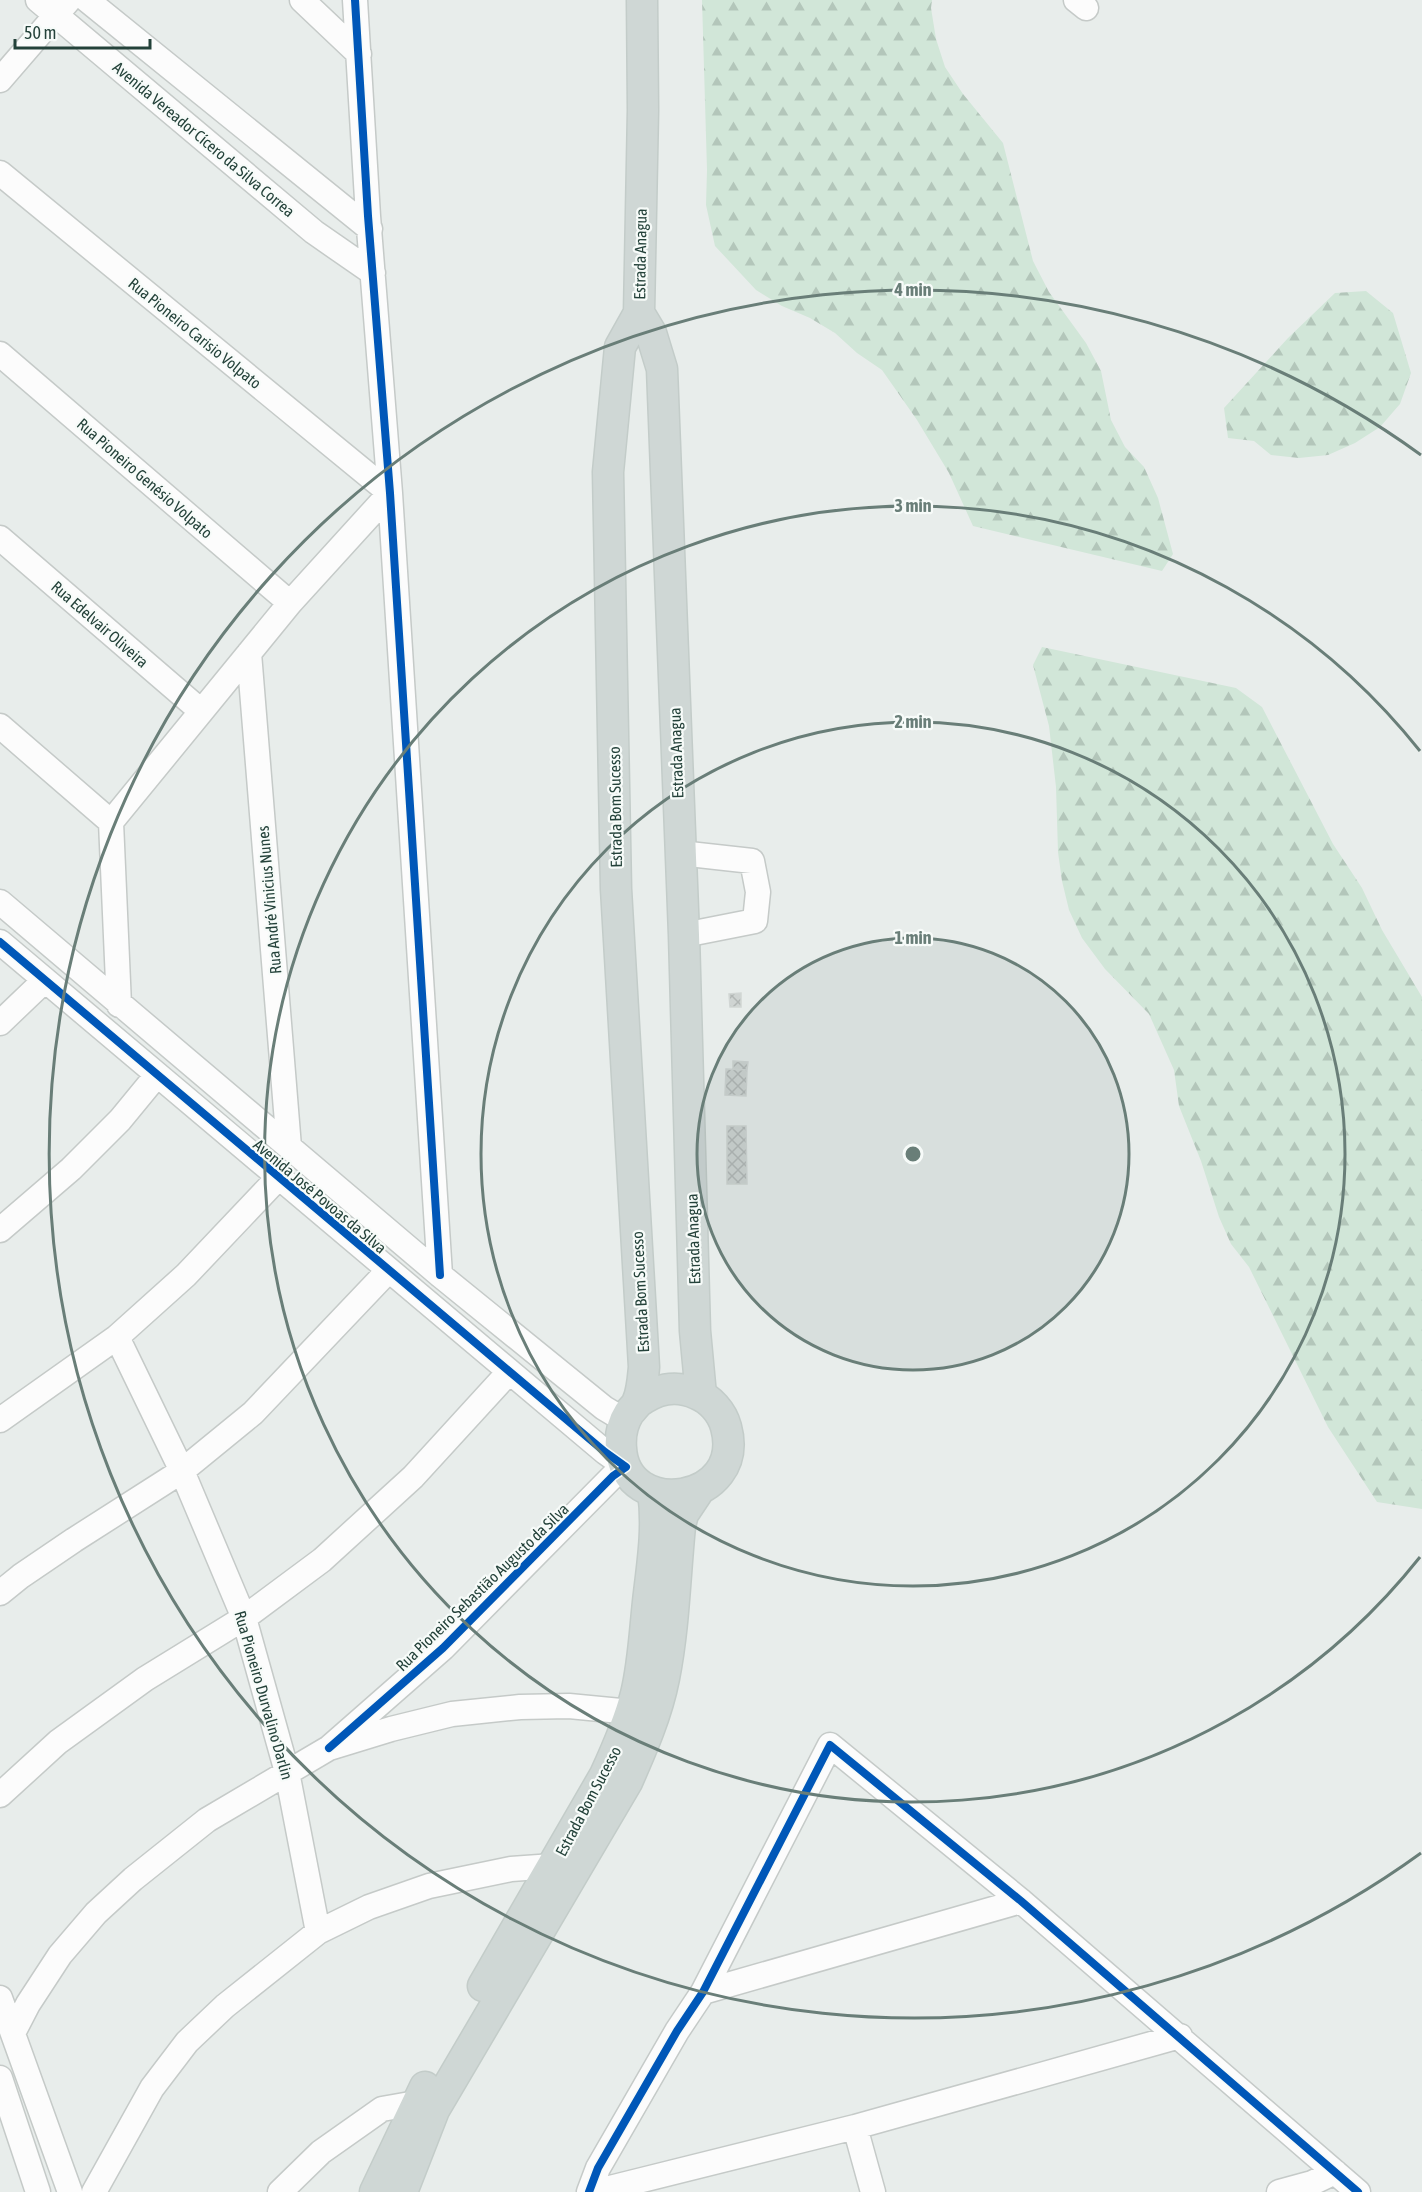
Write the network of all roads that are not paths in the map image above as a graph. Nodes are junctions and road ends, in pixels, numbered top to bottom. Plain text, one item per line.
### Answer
1 (87, 0) edge
2 (302, 0) edge
3 (355, 0) edge
4 (642, 0) edge
5 (54, 5) edge
6 (359, 54) junction
7 (0, 80) edge
8 (0, 173) edge
9 (370, 230) junction
10 (373, 273) junction
11 (639, 313) junction
12 (0, 354) edge
13 (390, 493) junction
14 (0, 537) edge
15 (290, 603) junction
16 (249, 653) junction
17 (201, 711) junction
18 (0, 726) edge
19 (111, 822) junction
20 (680, 853) junction
21 (0, 902) edge
22 (684, 935) junction
23 (0, 942) edge
24 (45, 980) junction
25 (119, 1005) junction
26 (0, 1023) edge
27 (157, 1075) junction
28 (289, 1147) junction
29 (278, 1178) junction
30 (0, 1230) edge
31 (388, 1271) junction
32 (440, 1275) junction
33 (117, 1337) junction
34 (509, 1372) junction
35 (701, 1395) junction
36 (631, 1410) junction
37 (0, 1420) edge
38 (626, 1467) junction
39 (182, 1472) junction
40 (699, 1490) junction
41 (652, 1492) junction
42 (662, 1583) junction
43 (0, 1593) edge
44 (244, 1618) junction
45 (631, 1712) junction
46 (329, 1748) junction
47 (287, 1772) junction
48 (0, 1795) edge
49 (553, 1866) junction
50 (1021, 1901) junction
51 (318, 1932) junction
52 (703, 1992) junction
53 (0, 1998) edge
54 (13, 2033) junction
55 (1179, 2036) junction
56 (0, 2078) edge
57 (425, 2107) junction
58 (46, 2124) junction
59 (855, 2127) junction
60 (18, 2133) junction
61 (1335, 2172) junction
62 (1313, 2187) edge
63 (38, 2192) edge
64 (69, 2192) edge
65 (94, 2192) edge
66 (280, 2192) edge
67 (375, 2192) edge
68 (402, 2192) edge
69 (591, 2192) edge
70 (873, 2192) edge
71 (1279, 2192) edge
72 (1358, 2192) edge

1 - 9 street, Avenida Vereador Cícero da Silva Correa
2 - 6 street
3 - 6 street
4 - 11 main road, Estrada Anagua
5 - 7 street
5 - 10 street, Avenida Vereador Cícero da Silva Correa
6 - 9 street
8 - 13 street, Rua Pioneiro Carisio Volpato
9 - 10 street
10 - 13 street
11 - 20 main road, Estrada Anagua
11 - 36 main road, Estrada Bom Sucesso
12 - 15 street, Rua Pioneiro Genésio Volpato
13 - 15 street
13 - 32 street
14 - 17 street, Rua Edelvair Oliveira
15 - 16 street
16 - 17 street
16 - 28 street, Rua André Vinicius Nunes
17 - 19 street
18 - 19 street
19 - 25 street
20 - 22 main road, Estrada Anagua
20 - 22 street
21 - 25 street, Avenida José Povoas da Silva
22 - 35 main road, Estrada Anagua
23 - 24 street, Avenida José Povoas da Silva
24 - 26 street
24 - 27 street, Avenida José Povoas da Silva
25 - 28 street, Avenida José Povoas da Silva
27 - 29 street, Avenida José Povoas da Silva
27 - 30 street
28 - 32 street, Avenida José Povoas da Silva
29 - 31 street, Avenida José Povoas da Silva
29 - 33 street
31 - 34 street, Avenida José Povoas da Silva
31 - 39 street
32 - 36 street, Avenida José Povoas da Silva
33 - 37 street
33 - 39 street, Rua Pioneiro Durvalino Darlin
34 - 38 street, Avenida José Povoas da Silva
34 - 44 street
35 - 36 main road
35 - 40 main road
36 - 38 main road, Estrada Bom Sucesso
38 - 41 main road
38 - 46 street, Rua Pioneiro Sebastião Augusto da Silva
39 - 43 street
39 - 44 street, Rua Pioneiro Durvalino Darlin
40 - 41 main road
40 - 42 main road, Estrada Bom Sucesso
41 - 42 main road, Estrada Bom Sucesso
42 - 45 main road, Estrada Bom Sucesso
42 - 57 main road, Estrada Bom Sucesso
44 - 47 street, Rua Pioneiro Durvalino Darlin
44 - 48 street
45 - 46 street
45 - 49 main road, Estrada Bom Sucesso
46 - 47 street
47 - 51 street, Rua Pioneiro Durvalino Darlin
47 - 54 street
49 - 51 street
49 - 57 main road, Estrada Bom Sucesso
50 - 52 street
50 - 52 street
50 - 55 street
51 - 65 street
52 - 69 street
53 - 54 street
54 - 58 street
55 - 59 street
55 - 61 street
56 - 60 street
57 - 66 street
57 - 67 main road, Estrada Bom Sucesso
57 - 68 main road, Estrada Bom Sucesso
58 - 60 street
58 - 64 street
59 - 69 street
59 - 70 street
60 - 63 street
61 - 62 street
61 - 72 street
62 - 71 street

